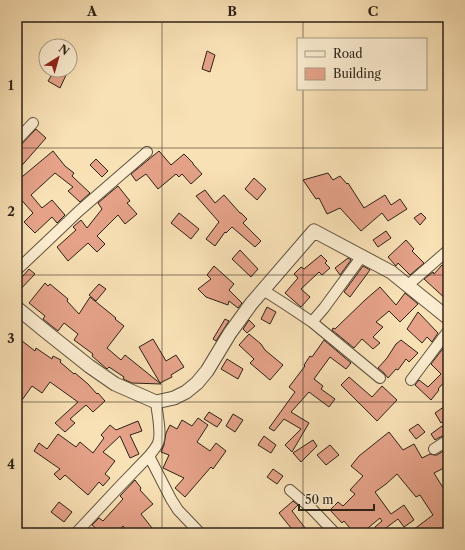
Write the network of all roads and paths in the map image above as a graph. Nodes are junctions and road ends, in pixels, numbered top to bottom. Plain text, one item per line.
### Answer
1 (33, 123) dead end
2 (17, 140) edge
3 (146, 152) dead end
4 (448, 252) edge
5 (362, 256) junction
6 (17, 270) edge
7 (408, 285) junction
8 (263, 290) junction
9 (17, 308) edge
10 (448, 318) edge
11 (312, 322) junction
12 (448, 331) edge
13 (380, 378) dead end
14 (412, 380) dead end
15 (156, 402) junction
16 (448, 440) edge
17 (434, 449) dead end
18 (149, 456) junction
19 (290, 490) dead end
20 (76, 533) edge
21 (200, 533) edge
22 (335, 533) edge

1 - 2 street
3 - 6 street
4 - 7 street
5 - 7 street
5 - 8 street
5 - 11 street
7 - 10 street
8 - 11 street
8 - 15 street
9 - 15 street
11 - 13 street
12 - 14 street
15 - 18 street
16 - 17 street
18 - 20 street
18 - 21 street
19 - 22 street

